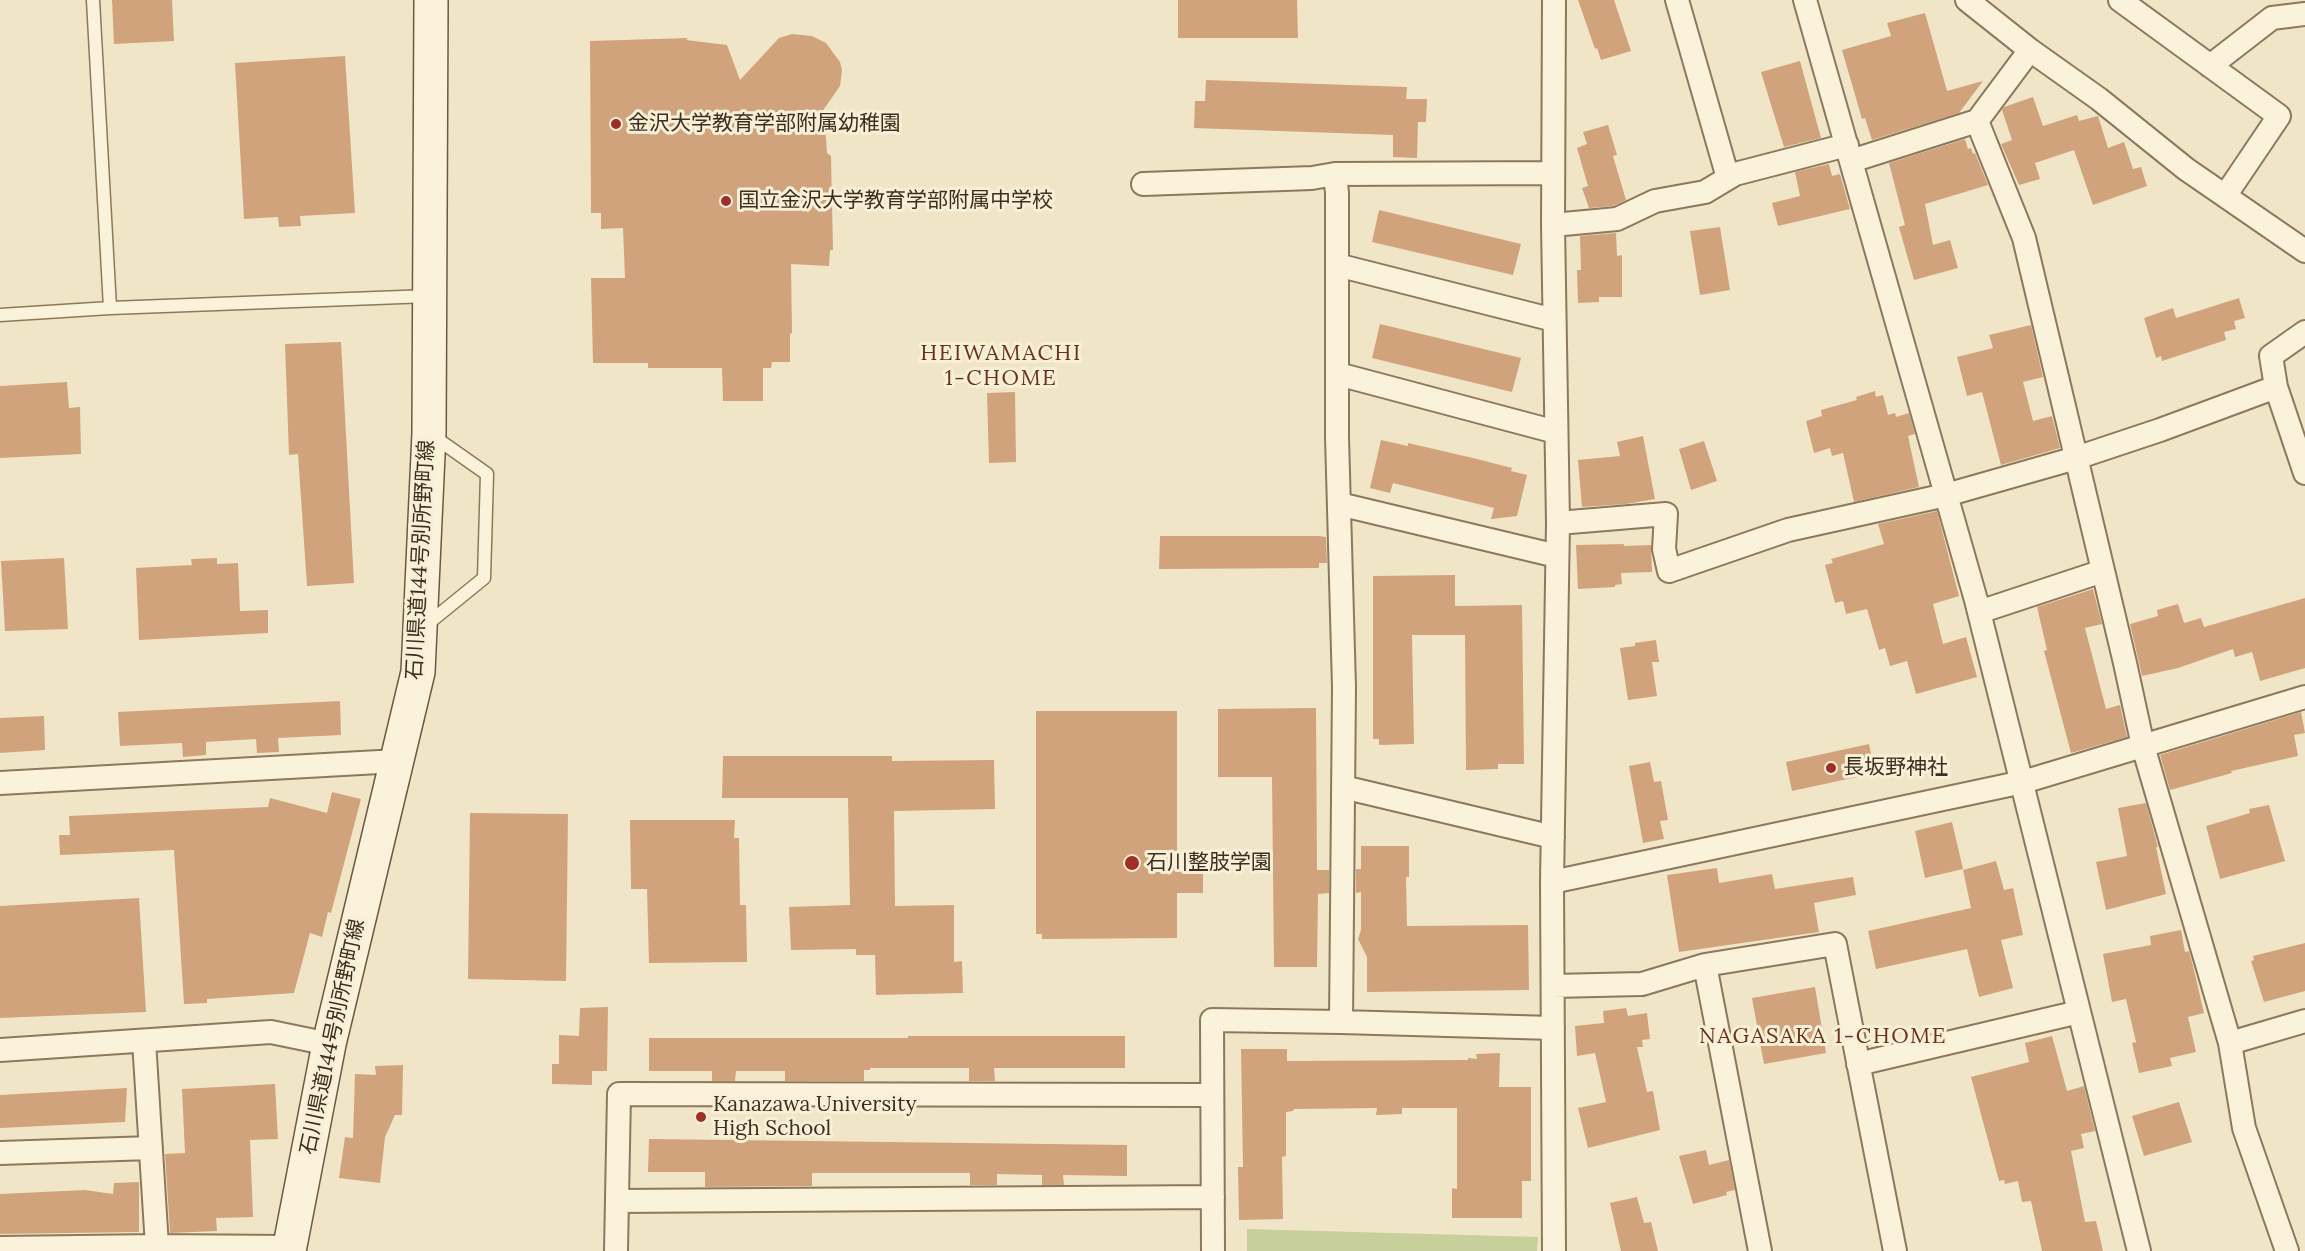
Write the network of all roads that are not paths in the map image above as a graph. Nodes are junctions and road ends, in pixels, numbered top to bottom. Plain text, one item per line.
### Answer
1 (93, 0) edge
2 (431, 0) edge
3 (1554, 0) edge
4 (1677, 0) edge
5 (1805, 0) edge
6 (1967, 0) edge
7 (2120, 0) edge
8 (2305, 14) edge
9 (2030, 50) junction
10 (2210, 66) junction
11 (1977, 121) junction
12 (1849, 153) junction
13 (1553, 173) junction
14 (1335, 174) junction
15 (1728, 178) junction
16 (1143, 184) dead end
17 (2225, 196) junction
18 (1553, 225) junction
19 (2305, 251) edge
20 (1337, 265) junction
21 (430, 296) junction
22 (110, 308) junction
23 (0, 315) edge
24 (1554, 320) junction
25 (2305, 332) edge
26 (1338, 374) junction
27 (2276, 387) junction
28 (1556, 432) junction
29 (429, 433) junction
30 (2076, 458) junction
31 (2305, 473) edge
32 (1946, 495) junction
33 (1339, 504) junction
34 (1558, 523) junction
35 (1557, 556) junction
36 (2103, 571) junction
37 (1978, 612) junction
38 (420, 630) junction
39 (2305, 697) edge
40 (2143, 746) junction
41 (397, 761) junction
42 (2023, 782) junction
43 (0, 783) edge
44 (1343, 787) junction
45 (1553, 837) junction
46 (1552, 882) junction
47 (1705, 965) junction
48 (1553, 986) junction
49 (2079, 1012) junction
50 (2305, 1021) edge
51 (1341, 1022) junction
52 (1553, 1028) junction
53 (144, 1041) junction
54 (2230, 1043) junction
55 (329, 1044) junction
56 (0, 1050) edge
57 (1858, 1064) junction
58 (1212, 1095) junction
59 (151, 1148) junction
60 (0, 1153) edge
61 (1213, 1197) junction
62 (617, 1201) junction
63 (157, 1246) junction
64 (0, 1248) edge
65 (289, 1249) edge
66 (616, 1251) edge
67 (1213, 1251) edge
68 (1554, 1251) edge
69 (1760, 1251) edge
70 (1895, 1251) edge
71 (2139, 1251) edge
72 (2287, 1251) edge

1 - 22 lane
2 - 21 main road, 石川県道144号別所野町線
3 - 13 street
4 - 15 street
5 - 12 street
6 - 9 street
7 - 10 street
8 - 10 street
9 - 11 street
9 - 17 street
10 - 17 street
11 - 12 street
11 - 30 street
12 - 15 street
12 - 32 street
13 - 14 street
13 - 18 street
14 - 16 street
14 - 20 street
15 - 18 street
17 - 19 street
18 - 24 street
20 - 24 street
20 - 26 street
21 - 22 lane
21 - 29 main road, 石川県道144号別所野町線
22 - 23 lane
24 - 28 street
25 - 27 street
26 - 28 street
26 - 33 street
27 - 30 street
27 - 31 street
28 - 34 street
29 - 38 main road, 石川県道144号別所野町線
29 - 38 lane
30 - 32 street
30 - 36 street
32 - 34 street
32 - 37 street
33 - 35 street
33 - 44 street
34 - 35 street
35 - 45 street
36 - 37 street
36 - 40 street
37 - 42 street
38 - 41 main road, 石川県道144号別所野町線
39 - 40 street
40 - 42 street
40 - 54 street
41 - 43 street
41 - 55 main road, 石川県道144号別所野町線
42 - 46 street
42 - 49 street
44 - 45 street
44 - 51 street
45 - 46 street
46 - 48 street
47 - 48 street
47 - 57 street
47 - 69 street
48 - 52 street
49 - 57 street
49 - 71 street
50 - 54 street
51 - 52 street
51 - 58 street
52 - 68 street
53 - 55 street
53 - 56 street
53 - 59 street
54 - 72 street
55 - 65 main road, 石川県道144号別所野町線
57 - 70 street
58 - 61 street
58 - 62 street
59 - 60 street
59 - 63 street
61 - 62 street
61 - 67 street
62 - 66 street
63 - 64 street
63 - 65 street

